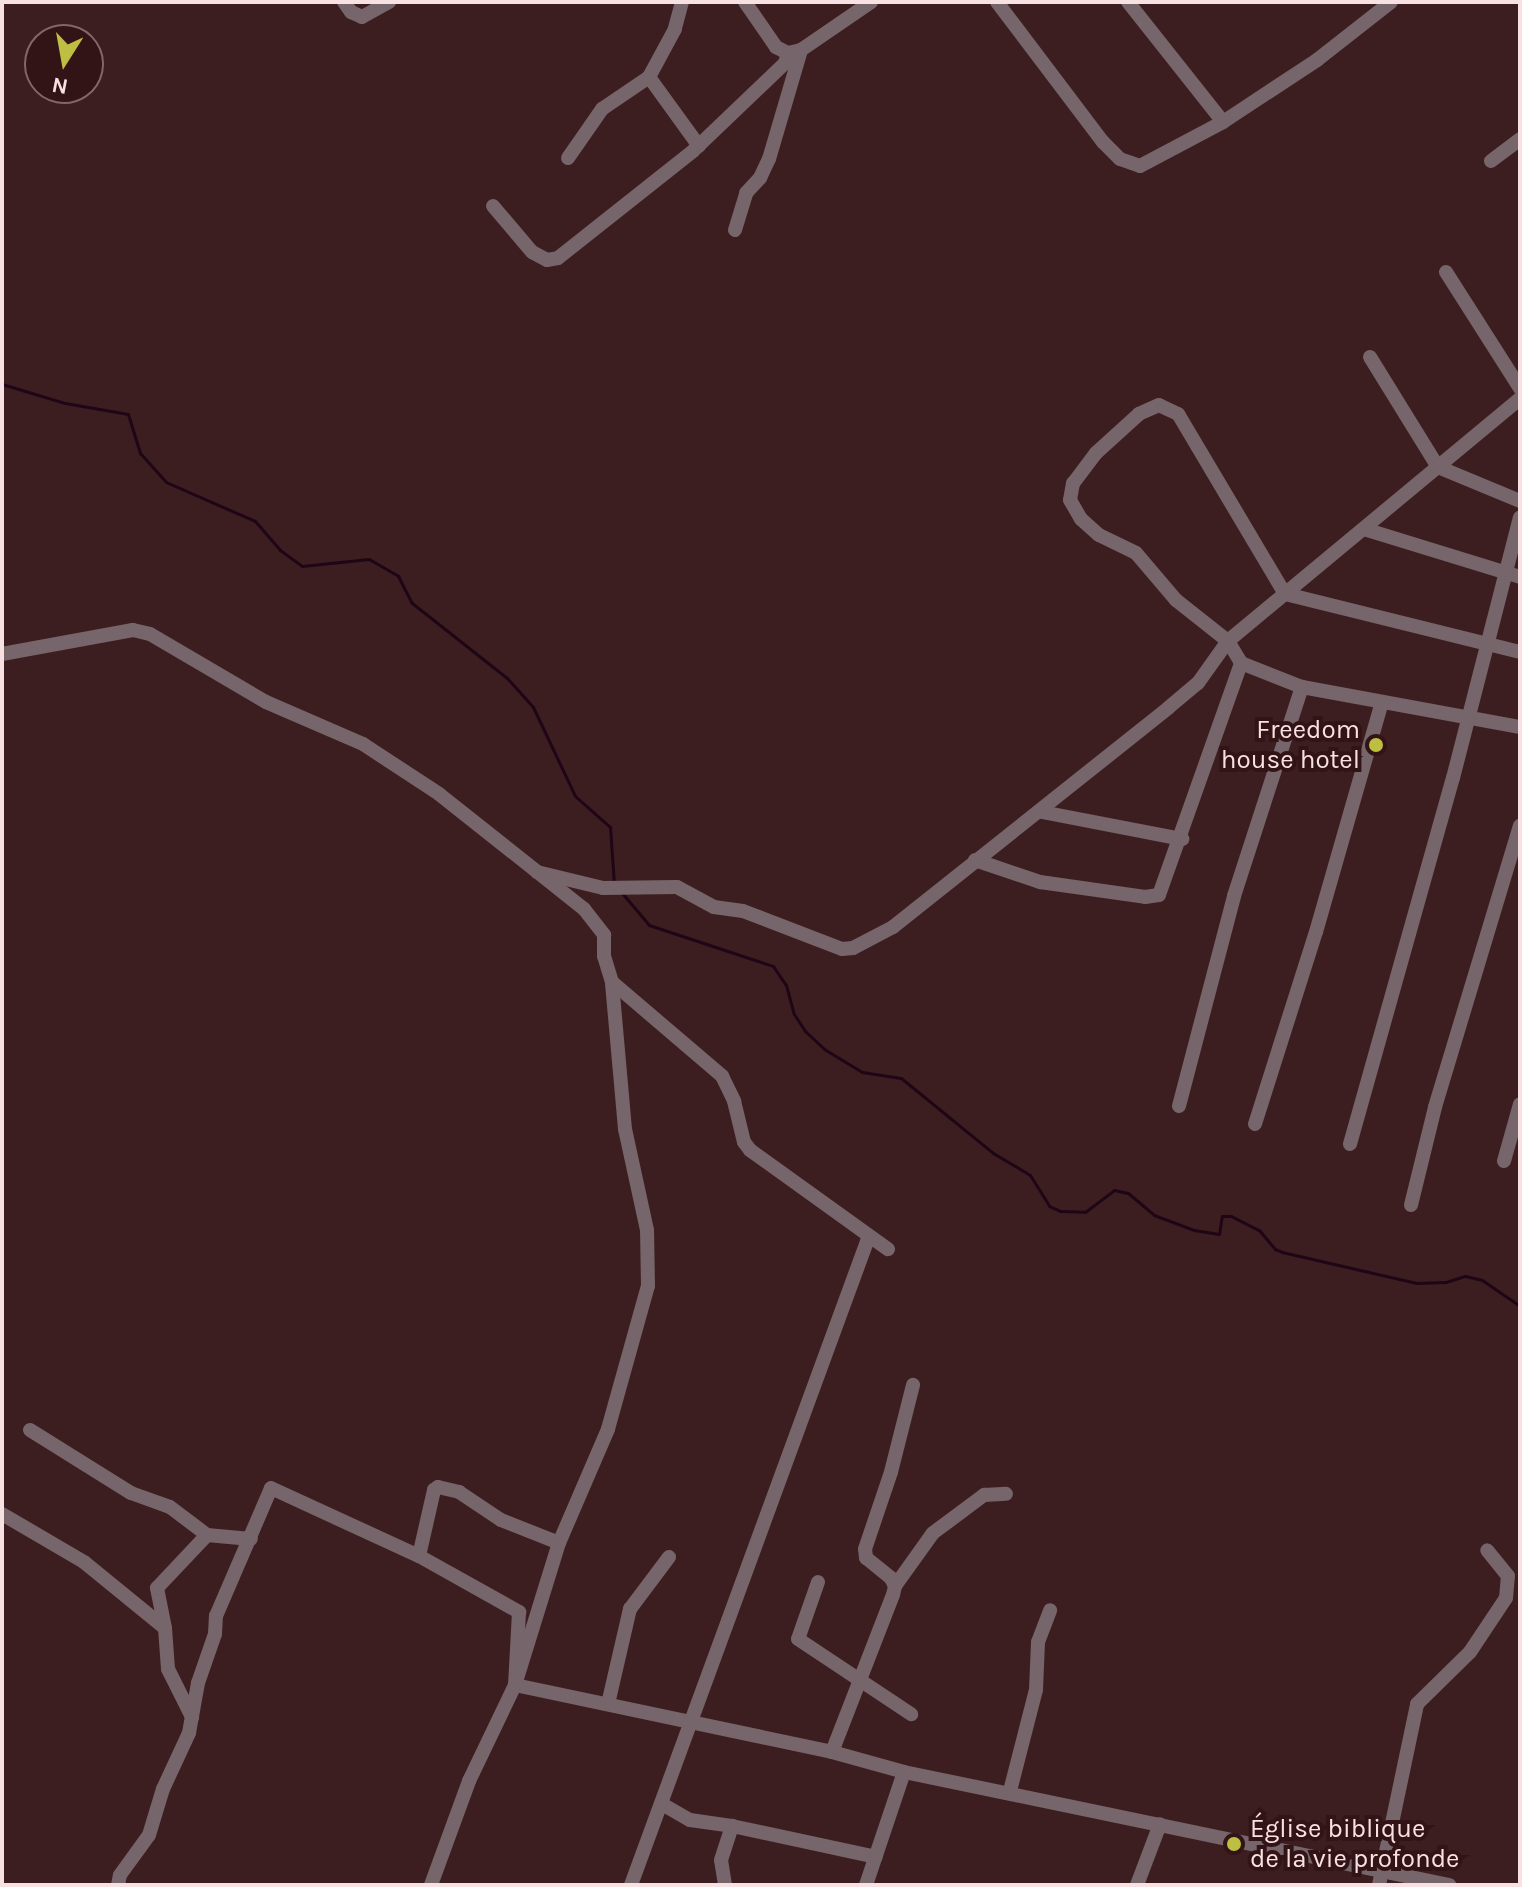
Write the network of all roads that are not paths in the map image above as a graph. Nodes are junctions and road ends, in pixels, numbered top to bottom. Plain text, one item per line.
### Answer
1 (344, 2) edge
2 (389, 2) edge
3 (682, 2) edge
4 (745, 2) edge
5 (871, 2) edge
6 (997, 2) edge
7 (1128, 2) edge
8 (1391, 2) edge
9 (795, 52) junction
10 (649, 77) junction
11 (1223, 122) junction
12 (1520, 139) edge
13 (699, 146) junction
14 (568, 158) dead end
15 (1491, 161) dead end
16 (493, 206) dead end
17 (735, 230) dead end
18 (1446, 272) dead end
19 (1370, 357) dead end
20 (1520, 388) edge
21 (1520, 399) edge
22 (1438, 467) junction
23 (1520, 501) edge
24 (1520, 517) edge
25 (1364, 529) junction
26 (1514, 575) edge
27 (1285, 594) junction
28 (1228, 641) junction
29 (1488, 646) junction
30 (1520, 652) edge
31 (2, 654) edge
32 (1241, 663) junction
33 (1302, 687) junction
34 (1382, 702) junction
35 (1468, 717) junction
36 (1520, 727) edge
37 (1042, 812) junction
38 (1520, 826) edge
39 (1182, 839) junction
40 (975, 860) junction
41 (537, 872) junction
42 (612, 982) junction
43 (1520, 1104) edge
44 (1179, 1106) dead end
45 (1255, 1124) dead end
46 (1350, 1144) dead end
47 (1504, 1161) dead end
48 (1411, 1205) dead end
49 (869, 1236) junction
50 (888, 1249) dead end
51 (913, 1385) dead end
52 (30, 1430) dead end
53 (1006, 1494) dead end
54 (2, 1514) edge
55 (207, 1535) junction
56 (251, 1539) junction
57 (559, 1543) junction
58 (1487, 1550) dead end
59 (419, 1556) junction
60 (669, 1557) dead end
61 (818, 1582) dead end
62 (895, 1586) junction
63 (1050, 1610) dead end
64 (165, 1628) junction
65 (859, 1682) junction
66 (515, 1685) junction
67 (608, 1704) junction
68 (911, 1714) dead end
69 (192, 1718) junction
70 (689, 1720) junction
71 (832, 1752) junction
72 (904, 1772) junction
73 (1010, 1791) junction
74 (662, 1804) junction
75 (1160, 1824) junction
76 (732, 1826) junction
77 (876, 1857) junction
78 (1382, 1870) junction
79 (118, 1885) edge
80 (431, 1885) edge
81 (631, 1885) edge
82 (725, 1885) edge
83 (866, 1885) edge
84 (1137, 1885) edge
85 (1379, 1885) edge
86 (1449, 1885) edge

1 - 2 street
3 - 10 street
4 - 9 street
5 - 9 street
6 - 11 street
7 - 11 street
8 - 11 street
9 - 13 street
9 - 17 street
10 - 13 street
10 - 14 street
12 - 15 street
13 - 16 street
18 - 20 street
19 - 22 street
21 - 22 street
22 - 23 street
22 - 25 street
24 - 26 street
25 - 26 street
25 - 27 street
26 - 29 street
27 - 28 street
27 - 28 street
27 - 29 street
28 - 32 street
28 - 37 street
29 - 30 street
29 - 35 street
31 - 41 street
32 - 33 street
32 - 39 street
33 - 34 street
33 - 44 street
34 - 35 street
34 - 45 street
35 - 36 street
35 - 46 street
37 - 39 street
37 - 40 street
38 - 48 street
39 - 40 street
40 - 41 street
41 - 42 street
42 - 49 street
42 - 57 street
43 - 47 street
49 - 50 street
49 - 70 street
51 - 62 street
52 - 55 street
53 - 62 street
54 - 64 street
55 - 56 street
55 - 64 street
56 - 59 street
56 - 69 street
57 - 59 street
57 - 66 street
58 - 78 street
59 - 66 street
60 - 67 street
61 - 65 street
62 - 65 street
63 - 73 street
64 - 69 street
65 - 68 street
65 - 71 street
66 - 67 street
66 - 80 street
67 - 70 street
69 - 79 street
70 - 71 street
70 - 74 street
71 - 72 street
72 - 73 street
72 - 77 street
73 - 75 street
74 - 76 street
74 - 81 street
75 - 78 street
75 - 84 street
76 - 77 street
76 - 82 street
77 - 83 street
78 - 85 street
78 - 86 street

